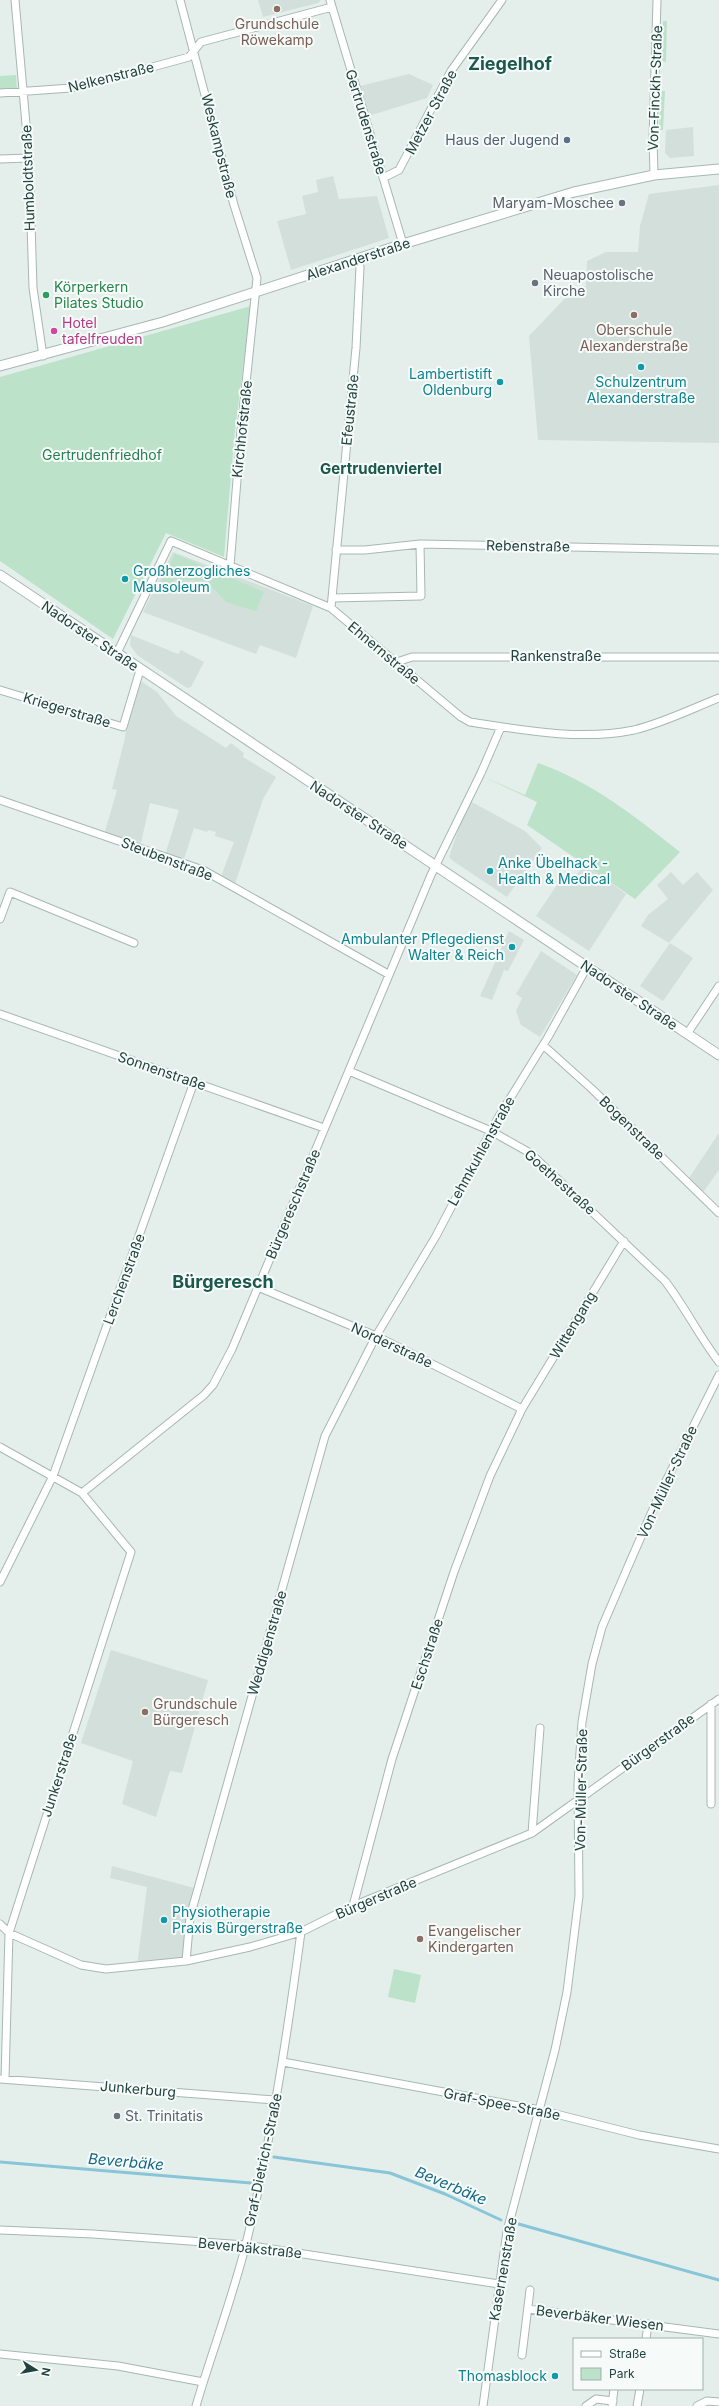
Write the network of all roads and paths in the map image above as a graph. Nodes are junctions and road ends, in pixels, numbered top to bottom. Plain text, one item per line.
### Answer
1 (15, 0) edge
2 (180, 0) edge
3 (502, 0) edge
4 (657, 0) edge
5 (331, 3) edge
6 (194, 51) junction
7 (23, 92) junction
8 (0, 93) edge
9 (29, 158) junction
10 (0, 159) edge
11 (719, 169) edge
12 (654, 175) junction
13 (383, 178) junction
14 (403, 244) junction
15 (357, 260) junction
16 (256, 291) junction
17 (43, 356) junction
18 (0, 366) edge
19 (420, 544) junction
20 (336, 550) junction
21 (719, 550) edge
22 (230, 566) junction
23 (0, 575) edge
24 (332, 598) junction
25 (331, 608) junction
26 (117, 653) junction
27 (719, 657) edge
28 (394, 663) junction
29 (140, 670) junction
30 (0, 690) edge
31 (719, 698) edge
32 (501, 727) junction
33 (0, 800) edge
34 (435, 866) junction
35 (3, 902) edge
36 (0, 919) edge
37 (134, 943) dead end
38 (587, 968) junction
39 (388, 974) junction
40 (719, 986) edge
41 (0, 1014) edge
42 (687, 1034) junction
43 (542, 1045) junction
44 (719, 1055) edge
45 (349, 1070) junction
46 (194, 1082) junction
47 (324, 1128) junction
48 (491, 1131) junction
49 (719, 1213) edge
50 (624, 1241) junction
51 (258, 1287) junction
52 (376, 1336) junction
53 (719, 1362) edge
54 (719, 1375) edge
55 (522, 1409) junction
56 (0, 1447) edge
57 (53, 1476) junction
58 (82, 1493) junction
59 (0, 1582) edge
60 (719, 1699) edge
61 (711, 1704) junction
62 (540, 1728) dead end
63 (579, 1801) junction
64 (711, 1804) dead end
65 (532, 1833) junction
66 (353, 1906) junction
67 (0, 1924) edge
68 (301, 1932) junction
69 (9, 1933) junction
70 (186, 1961) junction
71 (283, 2062) junction
72 (3, 2079) edge
73 (275, 2100) junction
74 (540, 2110) junction
75 (719, 2149) edge
76 (0, 2230) edge
77 (245, 2245) junction
78 (499, 2284) junction
79 (530, 2290) dead end
80 (528, 2309) junction
81 (648, 2324) junction
82 (719, 2334) edge
83 (646, 2338) edge
84 (0, 2354) edge
85 (522, 2355) dead end
86 (203, 2382) junction
87 (614, 2390) edge
88 (640, 2390) edge
89 (719, 2402) edge
90 (612, 2404) edge
91 (196, 2406) edge
92 (483, 2406) edge
93 (586, 2406) edge
94 (637, 2406) edge
95 (697, 2406) edge

1 - 7 street, Humboldtstraße
2 - 6 street, Weskampstraße
3 - 13 street, Metzer Straße
4 - 12 street, Von-Finckh-Straße
5 - 6 street, Nelkenstraße
5 - 13 street, Gertrudenstraße
6 - 7 street, Nelkenstraße
6 - 16 street, Weskampstraße
7 - 8 street, Nelkenstraße
7 - 9 street, Humboldtstraße
9 - 10 street
9 - 17 street, Humboldtstraße
11 - 12 street, Alexanderstraße
12 - 14 street, Alexanderstraße
13 - 14 street, Gertrudenstraße
14 - 15 street, Alexanderstraße
15 - 16 street, Alexanderstraße
15 - 20 street, Efeustraße
16 - 17 street, Alexanderstraße
16 - 22 street, Kirchhofstraße
17 - 18 street, Alexanderstraße
19 - 20 street, Rebenstraße
19 - 21 street, Rebenstraße
19 - 24 street
20 - 24 street, Efeustraße
22 - 25 street, Ehnernstraße
22 - 26 street, Ehnernstraße
23 - 26 street, Nadorster Straße
24 - 25 street, Efeustraße
25 - 28 street, Ehnernstraße
26 - 29 street, Nadorster Straße
27 - 28 street, Rankenstraße
28 - 32 street, Ehnernstraße
29 - 30 street, Kriegerstraße
29 - 34 street, Nadorster Straße
31 - 32 street, Ehnernstraße
32 - 34 street, Bürgereschstraße
33 - 39 street, Steubenstraße
34 - 38 street, Nadorster Straße
34 - 39 street, Bürgereschstraße
35 - 36 street
35 - 37 street
38 - 42 street, Nadorster Straße
38 - 43 street, Lehmkuhlenstraße
39 - 45 street, Bürgereschstraße
40 - 42 street
41 - 46 street, Sonnenstraße
42 - 44 street, Nadorster Straße
43 - 48 street, Lehmkuhlenstraße
43 - 49 street, Bogenstraße
45 - 47 street, Bürgereschstraße
45 - 48 street, Goethestraße
46 - 47 street, Sonnenstraße
46 - 57 street, Lerchenstraße
47 - 51 street, Bürgereschstraße
48 - 50 street, Goethestraße
48 - 52 street, Lehmkuhlenstraße
50 - 53 street, Goethestraße
50 - 55 street, Wittengang
51 - 52 street, Norderstraße
51 - 58 street, Bürgereschstraße
52 - 55 street, Norderstraße
52 - 70 street, Weddigenstraße
54 - 63 street, Von-Müller-Straße
55 - 66 street, Eschstraße
56 - 57 street
57 - 58 street
57 - 59 street, Lerchenstraße
58 - 69 street, Junkerstraße
60 - 61 street, Bürgerstraße
61 - 63 street, Bürgerstraße
61 - 64 street
62 - 65 street
63 - 65 street, Bürgerstraße
63 - 74 street, Von-Müller-Straße
65 - 66 street, Bürgerstraße
66 - 68 street, Bürgerstraße
67 - 69 street, Bürgerstraße
68 - 70 street, Bürgerstraße
68 - 71 street, Graf-Dietrich-Straße
69 - 70 street, Bürgerstraße
69 - 72 street, Junkerstraße
71 - 73 street, Graf-Dietrich-Straße
71 - 74 street, Graf-Spee-Straße
72 - 73 street, Junkerburg
73 - 77 street, Graf-Dietrich-Straße
74 - 75 street, Graf-Spee-Straße
74 - 78 street, Kasernenstraße
76 - 77 street, Beverbäkstraße
77 - 78 street, Beverbäkstraße
77 - 86 street, Graf-Dietrich-Straße
78 - 92 street, Kasernenstraße
79 - 80 street, Beverbäker Wiesen
80 - 81 street, Beverbäker Wiesen
80 - 85 street, Beverbäker Wiesen
81 - 82 street, Beverbäker Wiesen
81 - 83 street
84 - 86 street
86 - 91 street, Graf-Dietrich-Straße
87 - 90 street
88 - 94 street
89 - 95 street
90 - 93 street

